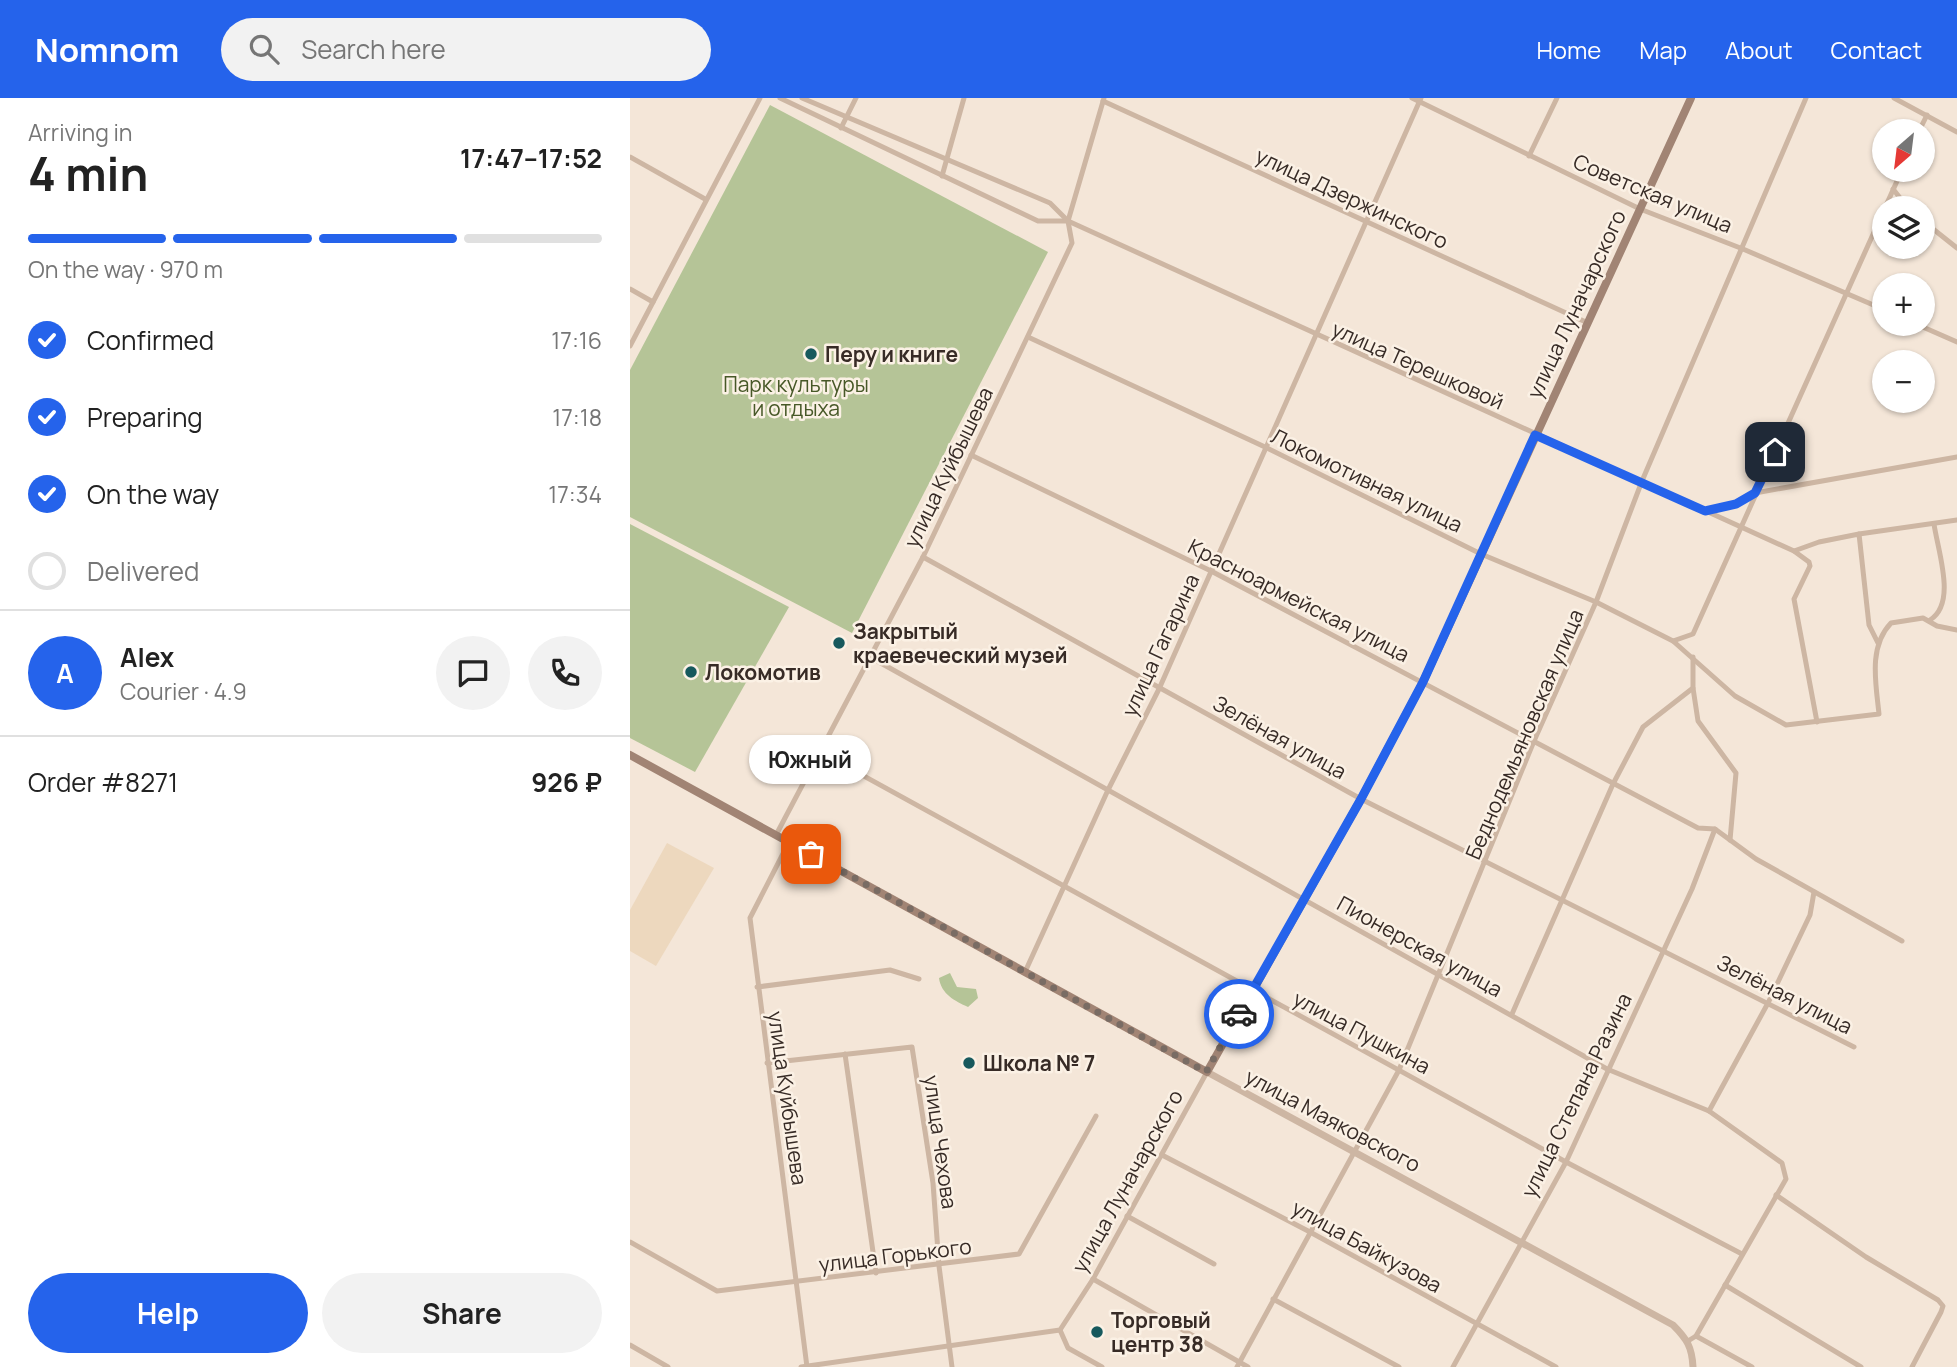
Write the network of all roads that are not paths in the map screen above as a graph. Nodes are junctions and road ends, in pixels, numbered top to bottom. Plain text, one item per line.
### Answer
1 (760, 98) edge
2 (780, 98) edge
3 (802, 98) edge
4 (856, 98) edge
5 (964, 98) edge
6 (1412, 98) edge
7 (1556, 98) edge
8 (1691, 98) edge
9 (1806, 98) edge
10 (1894, 98) edge
11 (1104, 100) edge
12 (1420, 100) edge
13 (1927, 115) junction
14 (848, 116) junction
15 (1925, 119) edge
16 (841, 128) junction
17 (1957, 132) edge
18 (1529, 156) junction
19 (630, 157) edge
20 (948, 160) junction
21 (942, 176) junction
22 (1896, 182) edge
23 (1893, 188) junction
24 (1899, 196) edge
25 (705, 200) junction
26 (1640, 209) junction
27 (1068, 221) junction
28 (1367, 222) junction
29 (1935, 230) edge
30 (1743, 248) junction
31 (1957, 248) edge
32 (630, 289) edge
33 (1846, 293) junction
34 (653, 302) junction
35 (1872, 304) edge
36 (1588, 323) junction
37 (1935, 332) edge
38 (1028, 337) junction
39 (1317, 337) junction
40 (1957, 342) edge
41 (630, 346) edge
42 (1535, 435) junction
43 (1265, 447) junction
44 (971, 455) junction
45 (1957, 457) edge
46 (1643, 481) junction
47 (1755, 493) junction
48 (1705, 511) junction
49 (1957, 520) edge
50 (1934, 524) junction
51 (1739, 527) junction
52 (1858, 534) junction
53 (1794, 551) junction
54 (1481, 554) junction
55 (923, 557) junction
56 (1211, 571) junction
57 (1597, 602) junction
58 (1930, 620) junction
59 (1957, 630) edge
60 (1673, 641) junction
61 (1878, 643) junction
62 (1693, 656) junction
63 (870, 657) junction
64 (1423, 682) junction
65 (1693, 688) junction
66 (1159, 689) junction
67 (1817, 722) junction
68 (1534, 741) junction
69 (822, 753) junction
70 (630, 755) edge
71 (1613, 783) junction
72 (1108, 790) junction
73 (1361, 799) junction
74 (1715, 829) junction
75 (776, 835) junction
76 (1730, 840) junction
77 (789, 842) junction
78 (1487, 860) junction
79 (1064, 888) junction
80 (1814, 891) junction
81 (1304, 900) junction
82 (1565, 900) junction
83 (1902, 940) dead end
84 (1663, 950) junction
85 (1025, 972) junction
86 (1438, 978) junction
87 (919, 979) dead end
88 (757, 987) junction
89 (1252, 991) junction
90 (1768, 1003) junction
91 (1512, 1014) junction
92 (1854, 1047) dead end
93 (845, 1054) junction
94 (767, 1063) junction
95 (1607, 1069) junction
96 (1399, 1070) junction
97 (1206, 1072) junction
98 (1709, 1111) junction
99 (1096, 1116) dead end
100 (1355, 1151) junction
101 (1162, 1155) junction
102 (1566, 1162) junction
103 (1776, 1195) junction
104 (1127, 1216) junction
105 (1310, 1232) junction
106 (630, 1242) edge
107 (1521, 1242) junction
108 (1742, 1254) junction
109 (1214, 1264) dead end
110 (939, 1266) junction
111 (876, 1273) junction
112 (1093, 1279) junction
113 (796, 1283) junction
114 (1725, 1285) junction
115 (1273, 1298) junction
116 (1476, 1323) junction
117 (1060, 1330) junction
118 (1696, 1336) junction
119 (1687, 1339) junction
120 (630, 1345) edge
121 (949, 1345) junction
122 (1238, 1365) edge
123 (668, 1367) edge
124 (802, 1367) edge
125 (807, 1367) edge
126 (952, 1367) edge
127 (1102, 1367) edge
128 (1248, 1367) edge
129 (1399, 1367) edge
130 (1452, 1367) edge
131 (1556, 1367) edge
132 (1693, 1367) edge
133 (1752, 1367) edge
134 (1861, 1367) edge
135 (1912, 1367) edge

1 - 25 street
2 - 16 street, улица Терешковой
3 - 14 street, улица Терешковой
4 - 14 street
5 - 20 street
6 - 12 street, Советская улица
7 - 18 street
8 - 26 main road, улица Луначарского
9 - 30 street, Беднодемьяновская улица
10 - 13 street
11 - 27 street, улица Куйбышева
11 - 28 street, улица Дзержинского
12 - 18 street, Советская улица
12 - 28 street, улица Гагарина
13 - 15 street
13 - 17 street
14 - 16 street
14 - 20 street, улица Терешковой
16 - 21 street, улица Терешковой
18 - 26 street, Советская улица
19 - 25 street
20 - 21 street
20 - 27 street, улица Терешковой
21 - 27 street, улица Терешковой
22 - 23 street
23 - 24 street
23 - 33 street
25 - 34 street
26 - 30 street, Советская улица
26 - 36 main road, улица Луначарского
27 - 38 street, улица Куйбышева
27 - 39 street, улица Терешковой
28 - 36 street, улица Дзержинского
28 - 39 street, улица Гагарина
29 - 31 street
30 - 33 street, Советская улица
30 - 46 street, Беднодемьяновская улица
32 - 34 street
33 - 35 street, Советская улица
33 - 47 street
34 - 41 street
36 - 42 main road, улица Луначарского
37 - 40 street
38 - 43 street, Локомотивная улица
38 - 44 street, улица Куйбышева
39 - 42 street, улица Терешковой
39 - 43 street, улица Гагарина
42 - 46 street, улица Терешковой
42 - 54 main road, улица Луначарского
43 - 54 street, Локомотивная улица
43 - 56 street, улица Гагарина
44 - 55 street, улица Куйбышева
44 - 56 street, Красноармейская улица
45 - 47 street
46 - 48 street, улица Терешковой
46 - 57 street, Беднодемьяновская улица
47 - 48 street
47 - 51 street
48 - 51 street, улица Терешковой
49 - 50 street
50 - 52 street
50 - 58 street
51 - 53 street, улица Терешковой
51 - 60 street
52 - 53 street
52 - 61 street
53 - 67 street
54 - 57 street, Локомотивная улица
54 - 64 main road, улица Луначарского
55 - 63 street, улица Куйбышева
55 - 66 street, Зелёная улица
56 - 64 street, Красноармейская улица
56 - 66 street, улица Гагарина
57 - 60 street, Локомотивная улица
57 - 68 street, Беднодемьяновская улица
58 - 59 street
58 - 61 street
60 - 62 street, Локомотивная улица
61 - 67 street, Локомотивная улица
62 - 65 street
62 - 67 street, Локомотивная улица
63 - 69 street, улица Куйбышева
63 - 72 street, Пионерская улица
64 - 68 street, Красноармейская улица
64 - 73 main road, улица Луначарского
65 - 71 street
65 - 76 street
66 - 72 street, улица Гагарина
66 - 73 street, Зелёная улица
68 - 71 street, Красноармейская улица
68 - 78 street, Беднодемьяновская улица
69 - 75 street, улица Куйбышева
69 - 79 street, улица Пушкина
70 - 75 main road, улица Маяковского
71 - 74 street, Красноармейская улица
71 - 82 street
72 - 79 street, улица Гагарина
72 - 81 street, Пионерская улица
73 - 78 street, Зелёная улица
73 - 81 main road, улица Луначарского
74 - 76 street, Красноармейская улица
74 - 84 street, улица Степана Разина
75 - 77 main road, улица Маяковского
76 - 80 street, Красноармейская улица
77 - 85 main road, улица Маяковского
77 - 88 street, улица Куйбышева
78 - 82 street, Зелёная улица
78 - 86 street, Беднодемьяновская улица
79 - 85 street, улица Гагарина
79 - 89 street, улица Пушкина
80 - 83 street, Красноармейская улица
80 - 90 street
81 - 86 street, Пионерская улица
81 - 89 main road, улица Луначарского
82 - 84 street, Зелёная улица
82 - 91 street
84 - 90 street, Зелёная улица
84 - 95 street, улица Степана Разина
85 - 97 main road, улица Маяковского
86 - 91 street, Пионерская улица
86 - 96 street, Беднодемьяновская улица
87 - 88 street
88 - 94 street, улица Куйбышева
89 - 96 street, улица Пушкина
89 - 97 main road, улица Луначарского
90 - 92 street, Зелёная улица
90 - 98 street
91 - 95 street, Пионерская улица
93 - 94 street
93 - 110 street, улица Чехова
93 - 111 street
94 - 113 street, улица Куйбышева
95 - 98 street, Пионерская улица
95 - 102 street, улица Степана Разина
96 - 100 street, Беднодемьяновская улица
96 - 102 street, улица Пушкина
97 - 100 street, улица Маяковского
97 - 101 street, улица Луначарского
98 - 103 street, Пионерская улица
99 - 110 street, улица Горького
100 - 105 street, Беднодемьяновская улица
100 - 107 street, улица Маяковского
101 - 104 street, улица Луначарского
101 - 105 street, улица Байкузова
102 - 107 street, улица Степана Разина
102 - 108 street, улица Пушкина
103 - 108 street, Пионерская улица
103 - 135 street
104 - 109 street
104 - 112 street, улица Луначарского
105 - 115 street, Беднодемьяновская улица
105 - 116 street, улица Байкузова
106 - 113 street, улица Горького
107 - 116 street, улица Степана Разина
107 - 119 street, улица Маяковского
108 - 114 street, Пионерская улица
110 - 111 street, улица Горького
110 - 121 street, улица Чехова
111 - 113 street, улица Горького
112 - 117 street, улица Луначарского
112 - 122 street
113 - 125 street, улица Куйбышева
114 - 118 street, Пионерская улица
114 - 134 street
115 - 122 street, Беднодемьяновская улица
115 - 129 street
116 - 130 street, улица Степана Разина
116 - 131 street, улица Байкузова
117 - 121 street
117 - 127 street
118 - 119 street
118 - 133 street
119 - 132 street
120 - 123 street
121 - 125 street
121 - 126 street, улица Чехова
122 - 128 street
124 - 125 street

